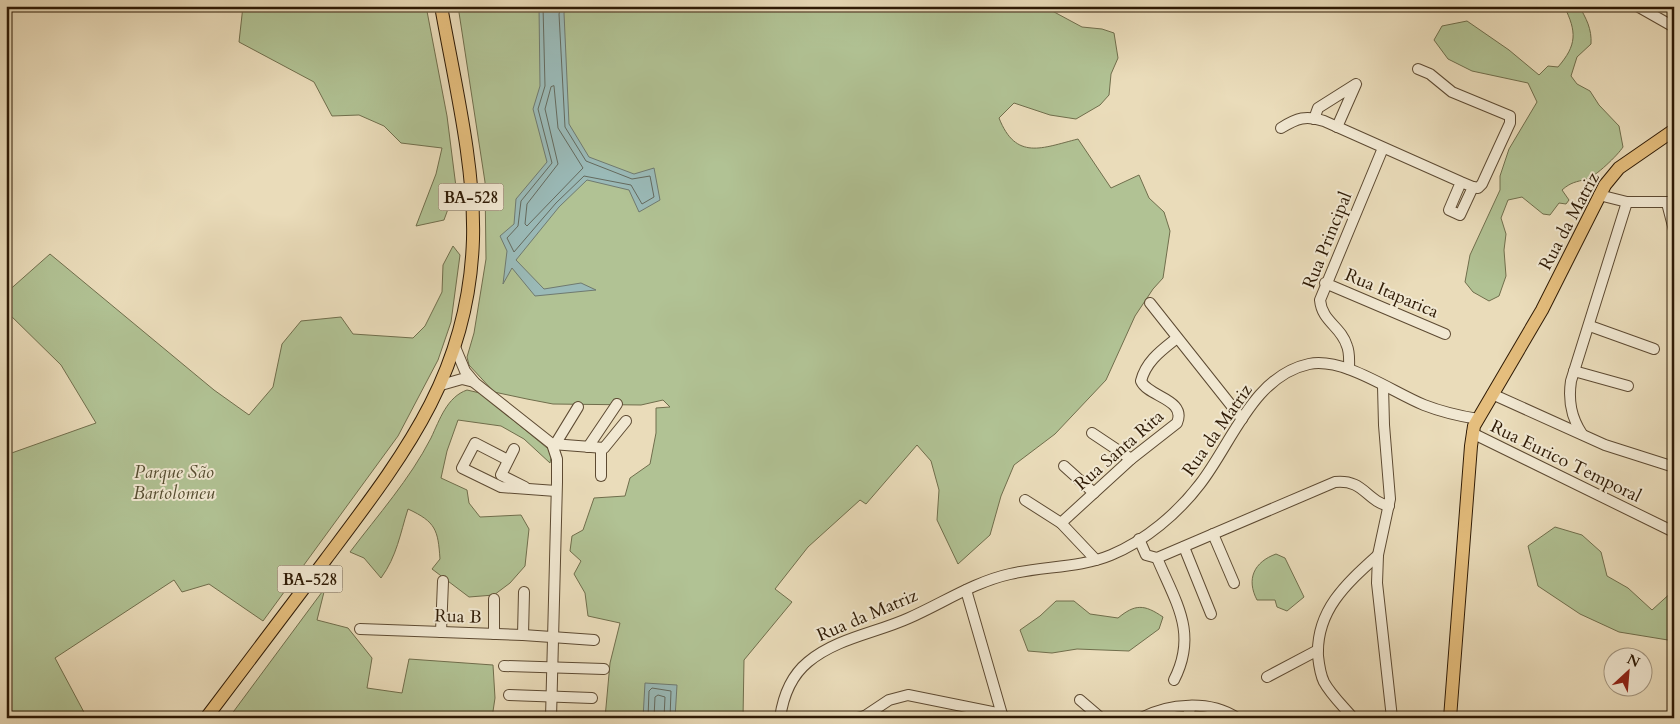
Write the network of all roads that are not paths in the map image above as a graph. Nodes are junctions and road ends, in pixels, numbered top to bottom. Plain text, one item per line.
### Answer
1 (442, 6) edge
2 (1637, 6) edge
3 (1674, 27) edge
4 (1418, 69) dead end
5 (1314, 119) junction
6 (1337, 127) junction
7 (1281, 128) dead end
8 (1674, 130) edge
9 (1383, 148) junction
10 (1461, 182) junction
11 (1473, 187) junction
12 (1599, 195) junction
13 (1627, 202) junction
14 (1670, 202) edge
15 (1674, 230) edge
16 (1325, 283) junction
17 (1150, 303) dead end
18 (1590, 326) junction
19 (1446, 334) dead end
20 (1177, 338) junction
21 (455, 347) junction
22 (1654, 349) dead end
23 (1348, 369) junction
24 (1574, 371) junction
25 (475, 383) junction
26 (441, 385) junction
27 (1383, 386) junction
28 (1628, 386) dead end
29 (1492, 394) junction
30 (617, 404) dead end
31 (578, 407) dead end
32 (1242, 419) junction
33 (1478, 419) junction
34 (626, 420) dead end
35 (1092, 432) dead end
36 (1472, 433) junction
37 (1582, 434) junction
38 (554, 444) junction
39 (588, 447) junction
40 (514, 448) dead end
41 (601, 448) junction
42 (1131, 458) junction
43 (508, 460) junction
44 (1064, 466) dead end
45 (1674, 467) edge
46 (601, 476) dead end
47 (530, 489) junction
48 (556, 491) junction
49 (1094, 494) junction
50 (1025, 500) dead end
51 (1389, 506) junction
52 (1061, 523) junction
53 (1674, 532) edge
54 (1213, 534) junction
55 (1139, 539) junction
56 (1184, 547) junction
57 (1378, 555) junction
58 (1157, 558) junction
59 (1096, 560) junction
60 (443, 581) dead end
61 (1234, 583) dead end
62 (966, 590) junction
63 (524, 592) dead end
64 (494, 599) dead end
65 (1211, 614) dead end
66 (360, 628) dead end
67 (441, 632) junction
68 (494, 634) junction
69 (523, 635) junction
70 (554, 636) junction
71 (594, 640) dead end
72 (1318, 650) junction
73 (504, 666) dead end
74 (552, 668) junction
75 (604, 670) dead end
76 (1267, 677) dead end
77 (1174, 680) dead end
78 (508, 695) dead end
79 (552, 696) junction
80 (592, 698) dead end
81 (1080, 700) dead end
82 (1191, 706) junction
83 (1003, 716) edge
84 (861, 717) edge
85 (1235, 717) edge
86 (206, 718) edge
87 (551, 718) edge
88 (780, 718) edge
89 (892, 718) edge
90 (1101, 718) edge
91 (1141, 718) edge
92 (1187, 718) edge
93 (1354, 718) edge
94 (1392, 718) edge
95 (1450, 718) edge

1 - 21 main road, BA-528
2 - 3 street
4 - 11 street
5 - 6 street
5 - 6 street
5 - 7 street
6 - 9 street
8 - 12 main road, Rua da Matriz
9 - 10 street
9 - 16 street, Rua Principal
10 - 11 street
10 - 11 street
12 - 13 street
12 - 29 main road, Rua da Matriz
13 - 14 street
13 - 18 street
14 - 15 street
16 - 19 street, Rua Itaparica
16 - 23 street, Rua Principal
17 - 20 street
18 - 22 street
18 - 24 street
20 - 32 street
20 - 42 street, Rua Santa Rita
21 - 25 street
21 - 26 main road, BA-528
23 - 27 street, Rua da Matriz
23 - 32 street, Rua da Matriz
24 - 28 street
24 - 37 street
25 - 26 street
25 - 38 street
26 - 86 main road, BA-528
27 - 33 street, Rua da Matriz
27 - 51 street
29 - 33 main road, Rua da Matriz
29 - 37 street
30 - 39 street
31 - 38 street
32 - 55 street, Rua da Matriz
33 - 36 main road
34 - 41 street
35 - 42 street
36 - 53 street, Rua Eurico Temporal
36 - 95 main road
37 - 45 street
38 - 39 street
38 - 48 street
39 - 41 street
40 - 43 street
41 - 46 street
42 - 49 street, Rua Santa Rita
43 - 47 street
43 - 47 street
44 - 49 street
47 - 48 street
48 - 70 street
49 - 52 street, Rua Santa Rita
50 - 52 street
51 - 54 street
51 - 57 street
52 - 59 street
54 - 56 street
54 - 61 street
55 - 58 street
55 - 59 street, Rua da Matriz
56 - 58 street
56 - 65 street
57 - 72 street
57 - 94 street
58 - 77 street
59 - 62 street, Rua da Matriz
60 - 67 street
62 - 83 street
62 - 88 street, Rua da Matriz
63 - 69 street
64 - 68 street
66 - 67 street, Rua B
67 - 68 street, Rua B
68 - 69 street, Rua B
69 - 70 street, Rua B
70 - 71 street, Rua B
70 - 74 street
72 - 76 street
72 - 93 street
73 - 74 street
74 - 75 street
74 - 79 street
78 - 79 street
79 - 80 street
79 - 87 street
81 - 90 street
82 - 85 street
82 - 91 street
82 - 92 street
83 - 84 street
84 - 89 street

